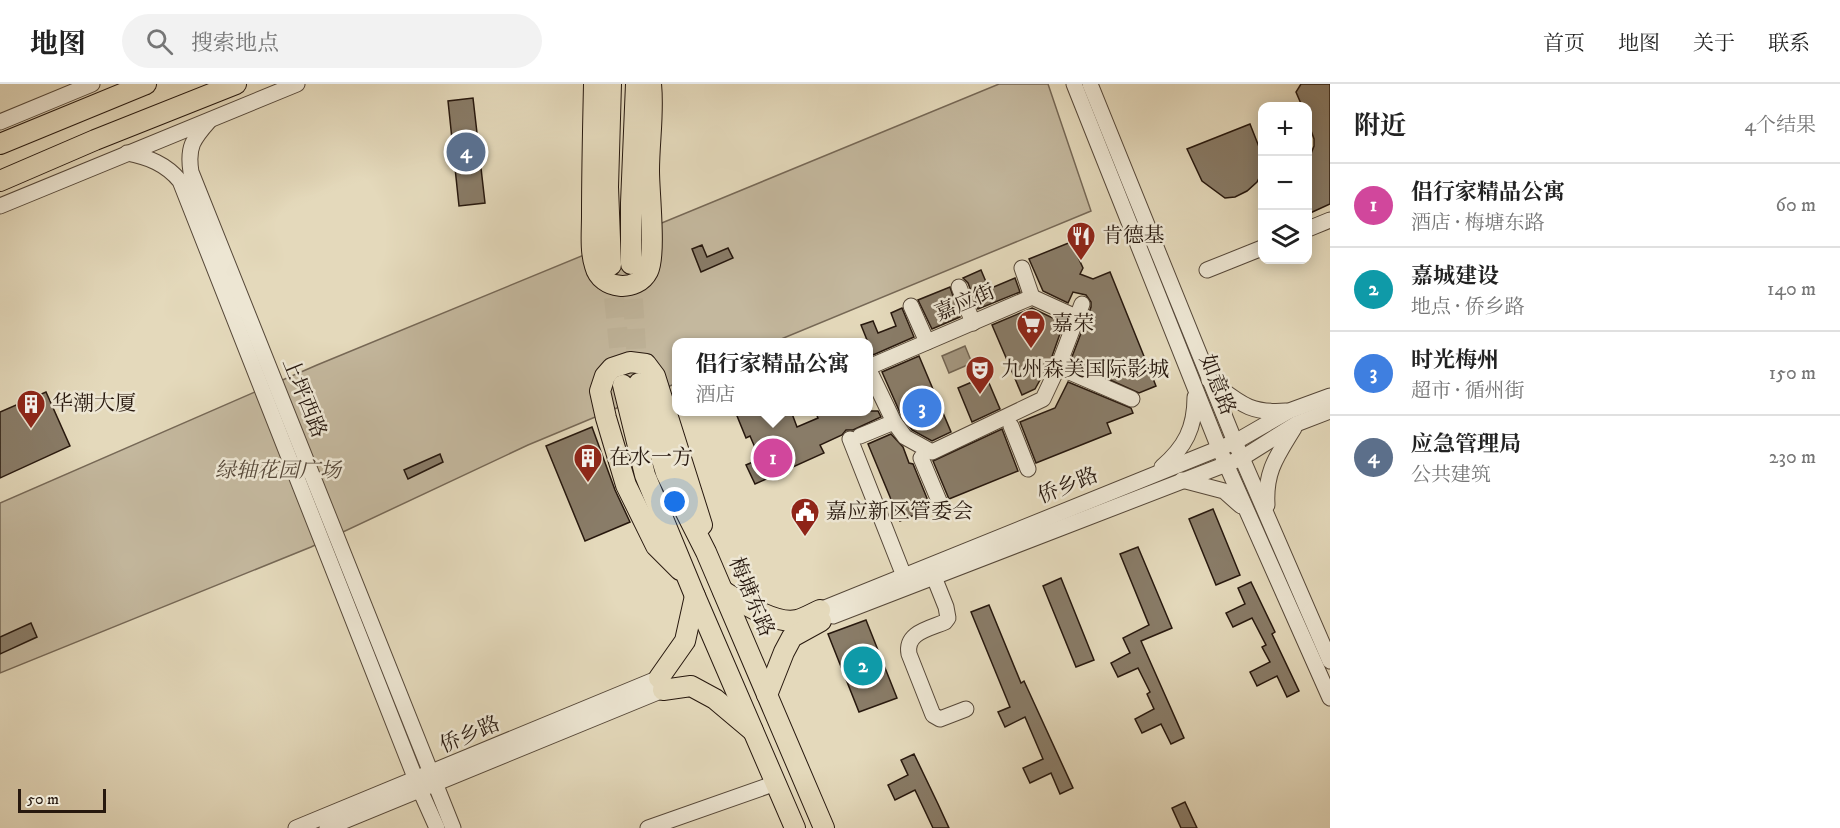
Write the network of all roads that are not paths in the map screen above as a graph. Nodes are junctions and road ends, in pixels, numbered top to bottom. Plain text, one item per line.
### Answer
1 (92, 84) edge
2 (146, 84) edge
3 (236, 84) edge
4 (297, 84) edge
5 (594, 84) edge
6 (611, 84) edge
7 (636, 84) edge
8 (651, 84) edge
9 (1074, 84) edge
10 (1090, 84) edge
11 (209, 121) junction
12 (0, 122) edge
13 (0, 144) edge
14 (127, 153) junction
15 (186, 177) junction
16 (0, 182) edge
17 (0, 206) edge
18 (1330, 220) edge
19 (1312, 227) edge
20 (1258, 250) edge
21 (1022, 268) dead end
22 (1208, 270) dead end
23 (959, 287) dead end
24 (1032, 297) junction
25 (911, 306) dead end
26 (973, 322) junction
27 (927, 342) junction
28 (873, 367) edge
29 (1058, 367) junction
30 (873, 377) edge
31 (1209, 380) junction
32 (1196, 388) junction
33 (1330, 396) edge
34 (1132, 399) dead end
35 (1330, 411) edge
36 (1292, 418) junction
37 (894, 422) junction
38 (1011, 426) dead end
39 (1235, 442) junction
40 (1219, 448) junction
41 (926, 455) junction
42 (1242, 458) junction
43 (1226, 464) junction
44 (1028, 469) dead end
45 (1155, 474) junction
46 (1182, 480) junction
47 (942, 508) dead end
48 (1267, 514) junction
49 (1249, 516) junction
50 (706, 552) junction
51 (686, 575) junction
52 (904, 576) junction
53 (934, 577) junction
54 (723, 591) junction
55 (695, 596) junction
56 (820, 616) junction
57 (1330, 661) edge
58 (661, 684) junction
59 (767, 695) junction
60 (1330, 699) edge
61 (966, 709) dead end
62 (753, 731) junction
63 (425, 782) junction
64 (776, 783) junction
65 (296, 828) edge
66 (327, 828) edge
67 (437, 828) edge
68 (453, 828) edge
69 (648, 828) edge
70 (795, 828) edge
71 (824, 828) edge

1 - 12 street
2 - 13 main road
3 - 16 main road
4 - 11 street
5 - 8 main road
6 - 7 main road
9 - 32 street, 如意路
10 - 31 street, 如意路
11 - 14 street
11 - 15 street
14 - 15 street
14 - 17 street
15 - 63 street, 上坪西路
18 - 19 street
20 - 22 street
21 - 24 street
23 - 26 street
24 - 26 street, 嘉应街
24 - 29 street
25 - 27 street
26 - 27 street, 嘉应街
27 - 28 street, 嘉应街
29 - 34 street
29 - 41 street
30 - 37 street
31 - 36 street
31 - 39 street, 如意路
32 - 40 street, 如意路
32 - 45 street
33 - 36 street, 侨乡路
35 - 36 street, 侨乡路
36 - 39 street, 侨乡路
36 - 42 street, 侨乡路
36 - 48 street
37 - 41 street
37 - 52 street
38 - 44 street
39 - 40 street, 侨乡路
39 - 42 street, 如意路
40 - 43 street, 如意路
40 - 45 street, 侨乡路
41 - 47 street
42 - 43 street, 侨乡路
42 - 48 street, 如意路
43 - 46 street, 侨乡路
43 - 49 street, 如意路
45 - 52 street, 侨乡路
46 - 49 street
46 - 53 street, 侨乡路
48 - 57 street, 如意路
49 - 60 street, 如意路
50 - 51 main road, 梅塘东路
50 - 51 main road
50 - 54 main road, 梅塘东路
51 - 55 main road, 梅塘东路
52 - 56 street, 侨乡路
53 - 56 street, 侨乡路
53 - 61 street
54 - 56 main road
54 - 59 main road, 梅塘东路
55 - 58 main road
55 - 62 main road, 梅塘东路
56 - 59 main road
58 - 62 main road
58 - 63 street, 侨乡路
59 - 71 main road, 梅塘东路
62 - 64 main road, 梅塘东路
63 - 65 street, 侨乡路
63 - 66 street, 侨乡路
63 - 67 street
63 - 68 street
64 - 69 street
64 - 70 main road, 梅塘东路

